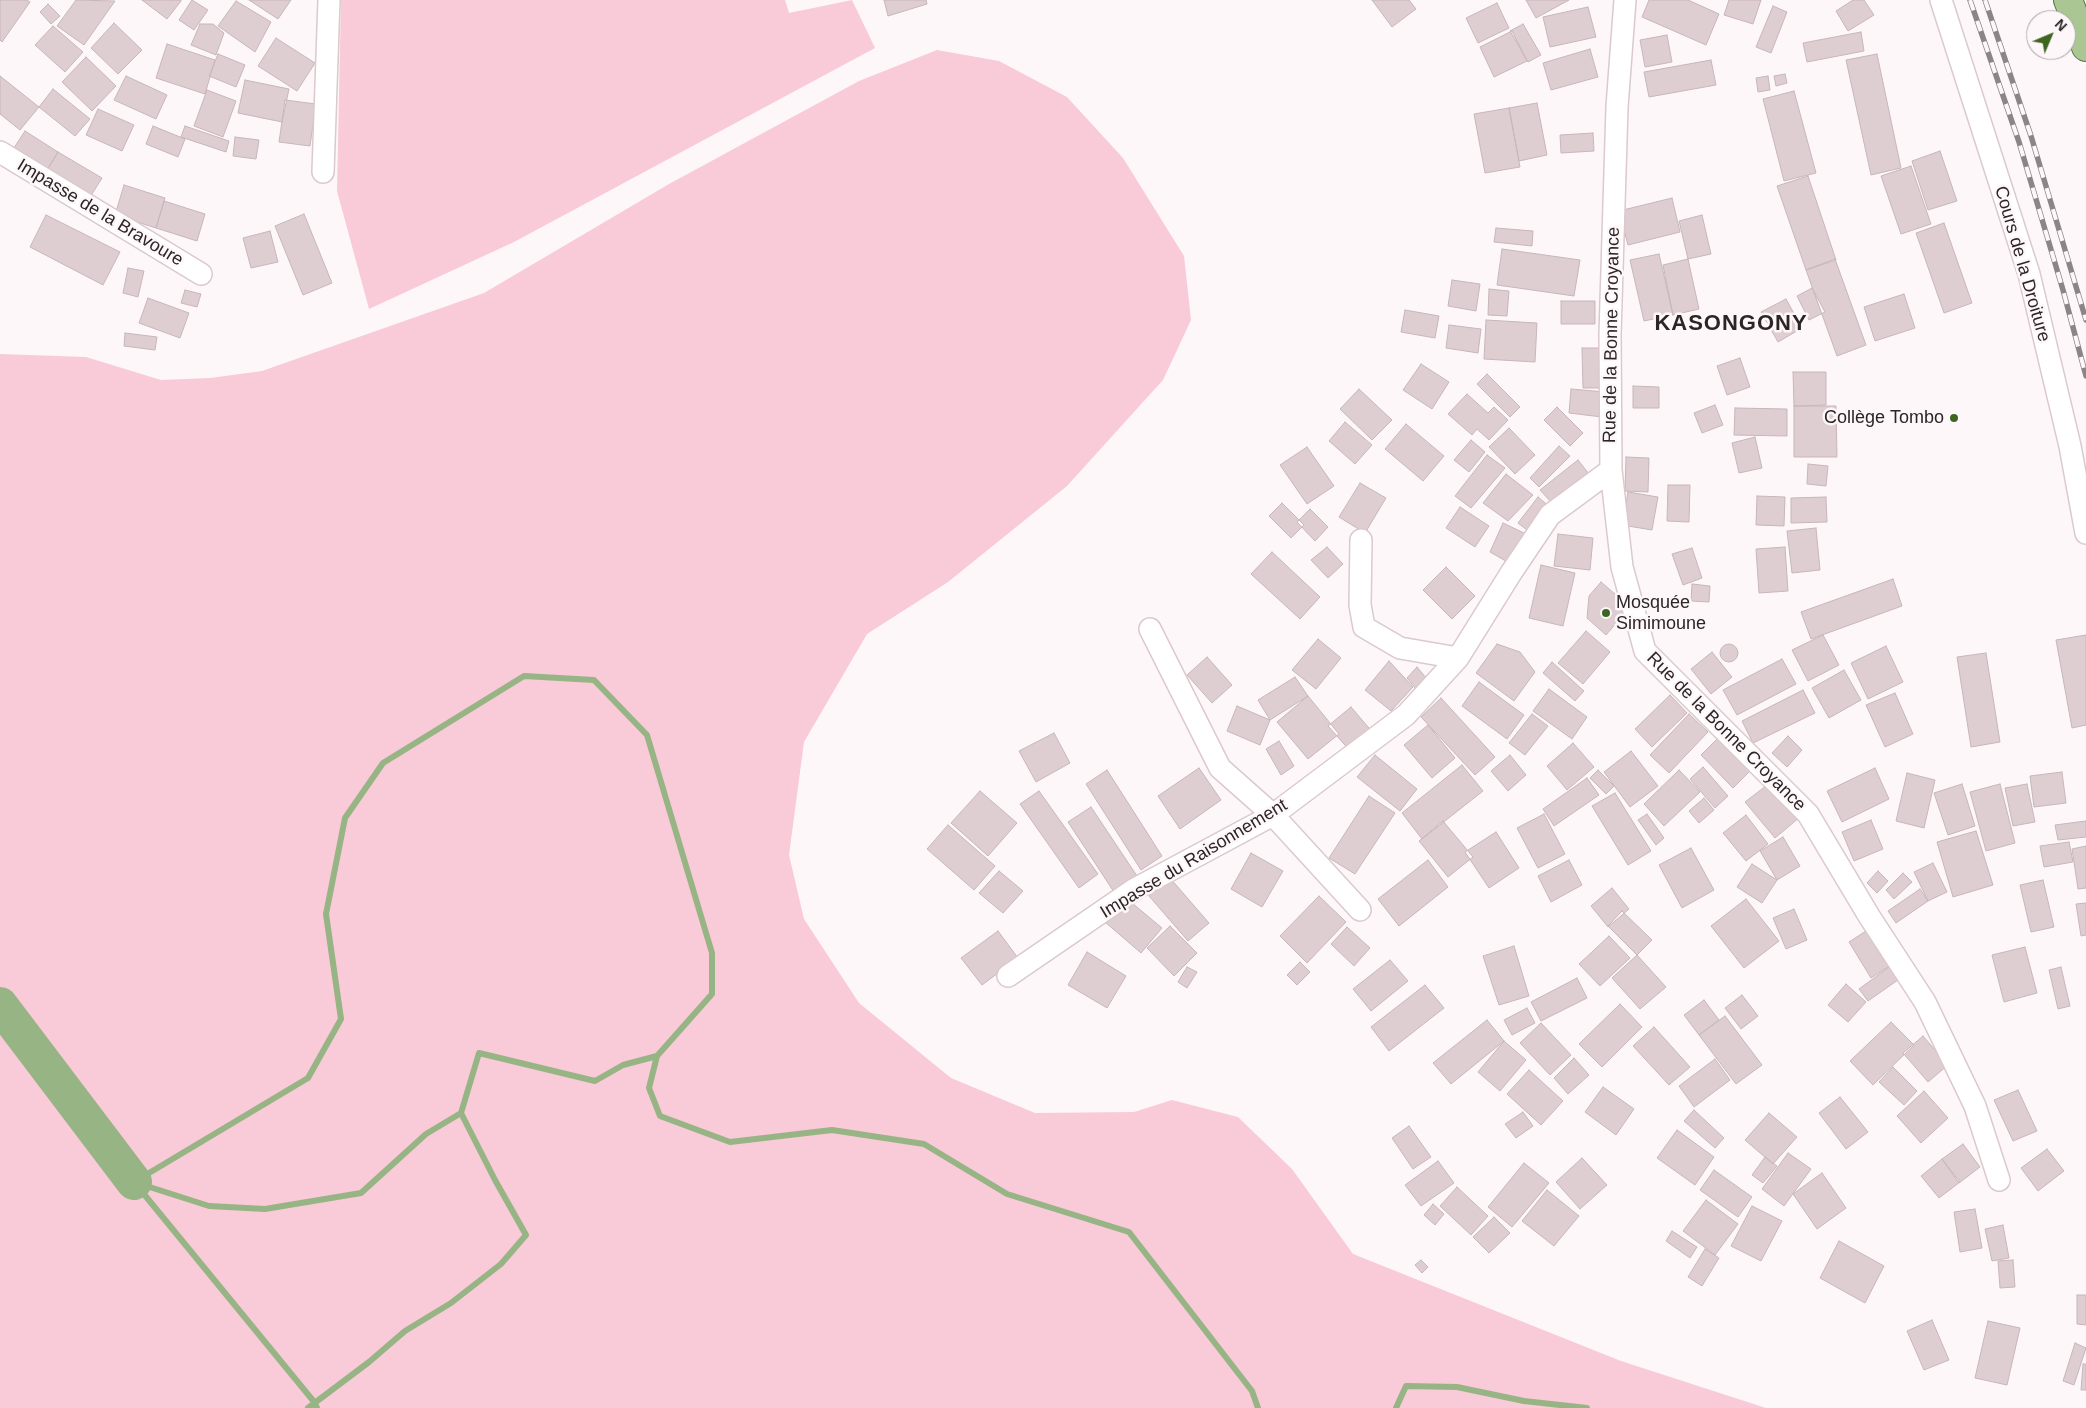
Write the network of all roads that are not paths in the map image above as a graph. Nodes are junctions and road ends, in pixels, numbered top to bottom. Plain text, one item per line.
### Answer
1 (329, 0) edge
2 (1625, 0) edge
3 (1940, 0) edge
4 (2068, 0) edge
5 (2086, 47) edge
6 (0, 152) edge
7 (323, 172) dead end
8 (201, 274) dead end
9 (1611, 470) junction
10 (2086, 534) edge
11 (1361, 540) dead end
12 (1150, 629) dead end
13 (1458, 658) junction
14 (1273, 815) junction
15 (1360, 910) dead end
16 (1008, 976) dead end
17 (1999, 1180) dead end

1 - 7 street
2 - 9 street, Rue de la Bonne Croyance
3 - 10 street, Cours de la Droiture
4 - 5 main road
6 - 8 street, Impasse de la Bravoure
9 - 13 street, Impasse du Raisonnement
9 - 17 street, Rue de la Bonne Croyance
11 - 13 street
12 - 14 street
13 - 14 street, Impasse du Raisonnement
14 - 15 street
14 - 16 street, Impasse du Raisonnement

